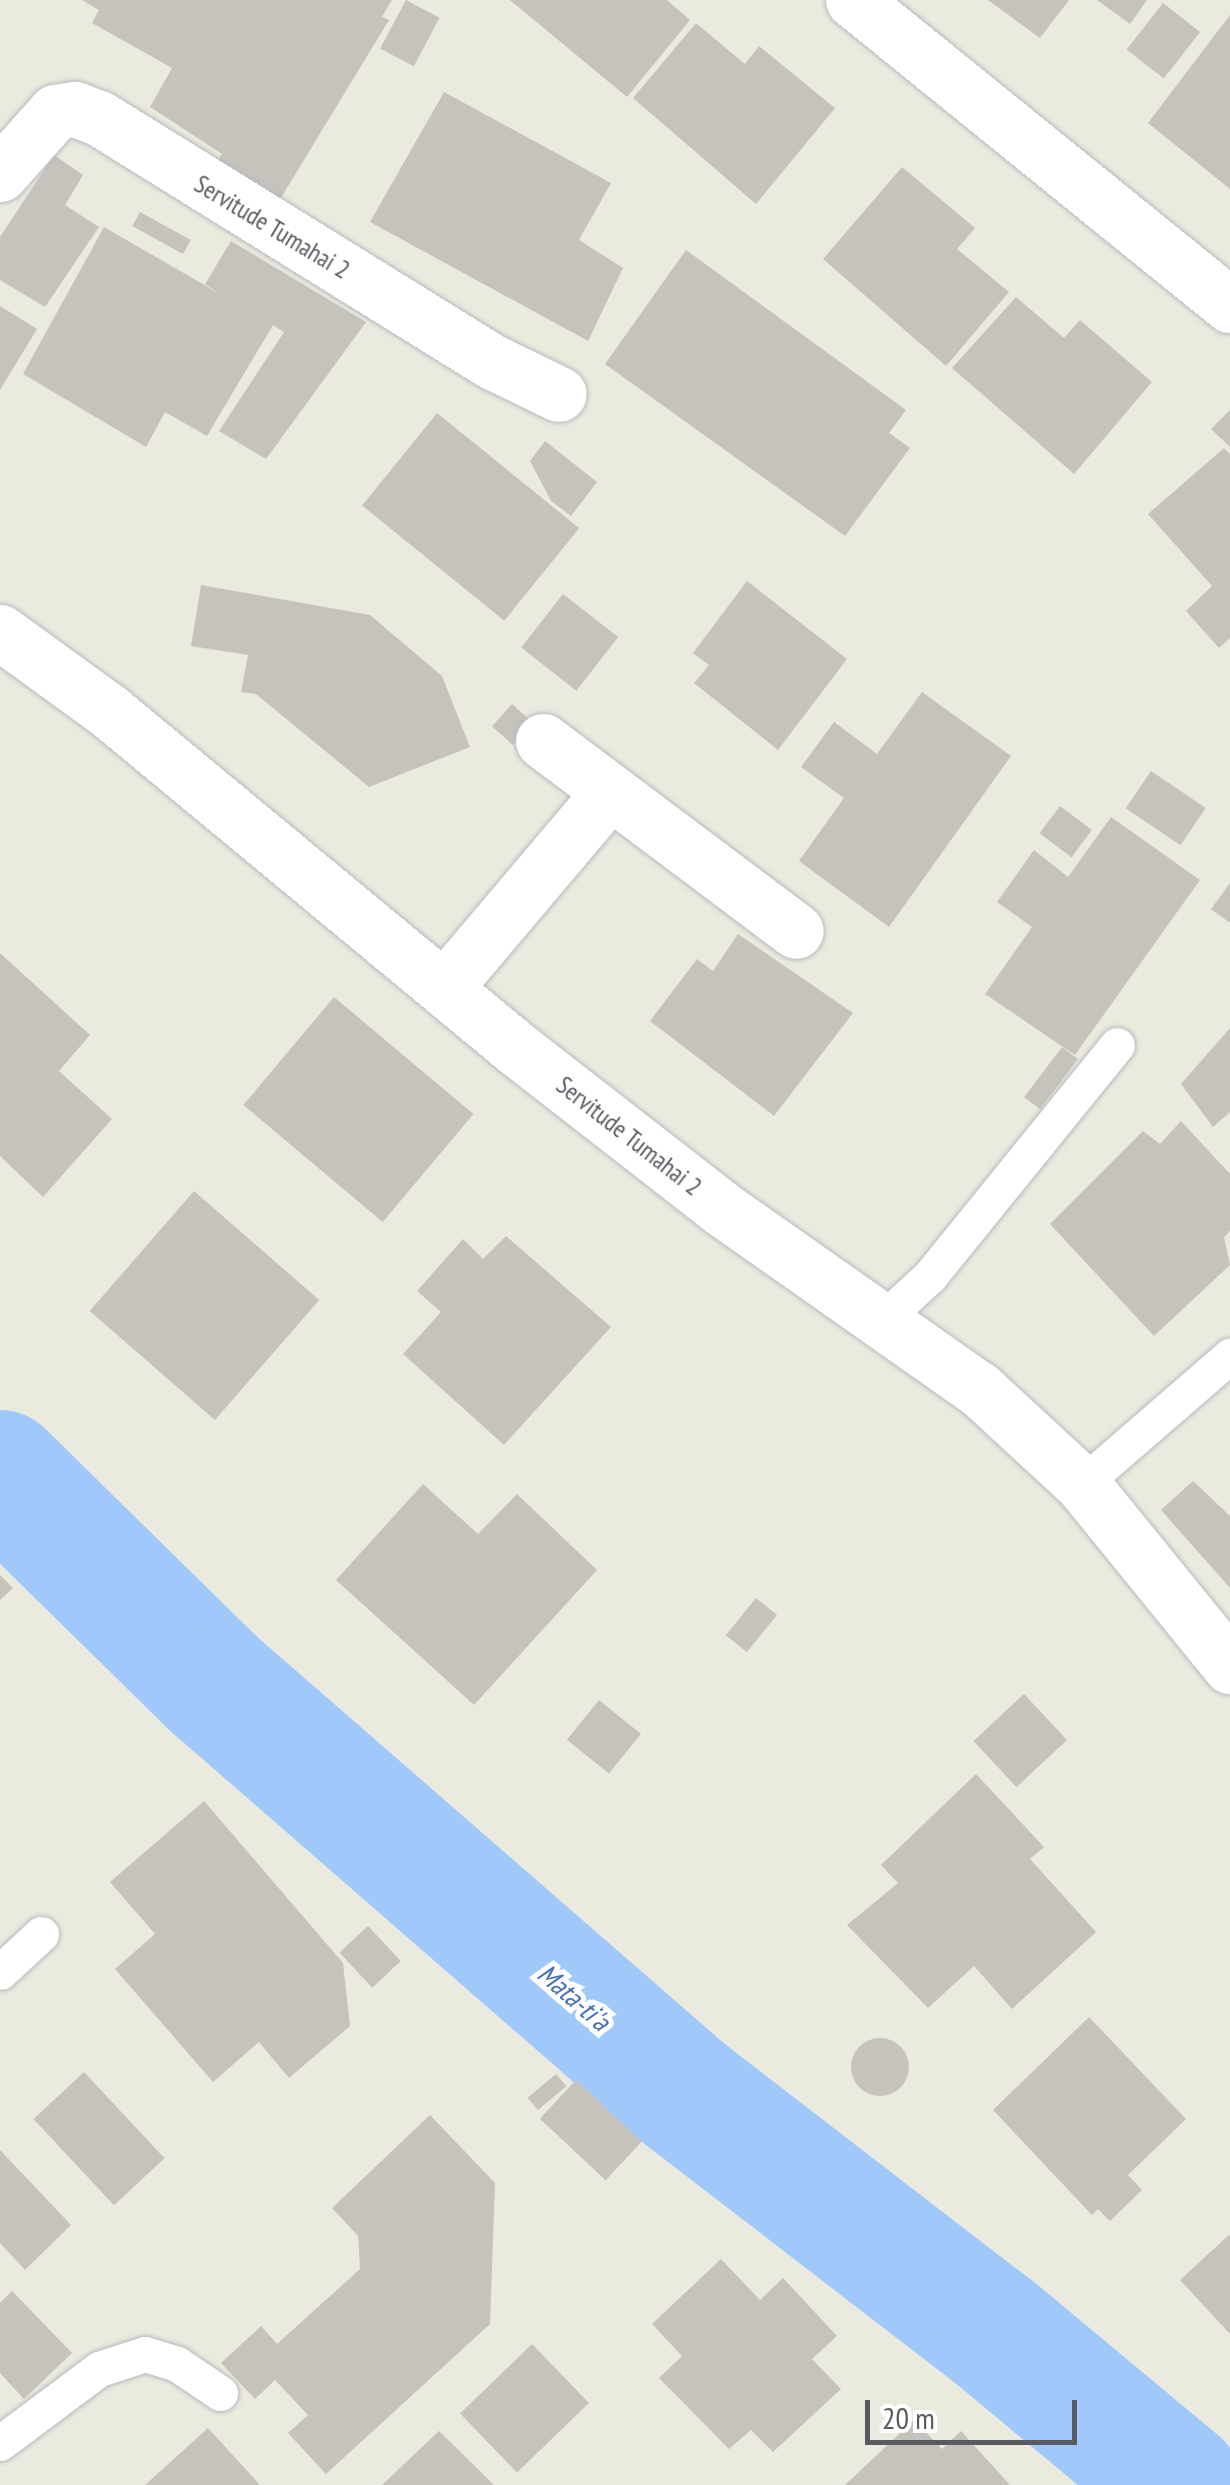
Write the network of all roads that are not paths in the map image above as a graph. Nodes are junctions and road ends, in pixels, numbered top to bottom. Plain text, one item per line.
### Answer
1 (853, 0) edge
2 (0, 174) edge
3 (1230, 304) edge
4 (559, 394) dead end
5 (0, 632) edge
6 (543, 741) dead end
7 (608, 794) junction
8 (796, 931) dead end
9 (445, 987) junction
10 (1118, 1045) dead end
11 (878, 1324) junction
12 (1230, 1356) edge
13 (1082, 1484) junction
14 (1230, 1666) edge
15 (41, 1934) dead end
16 (0, 1972) edge
17 (220, 2393) dead end
18 (0, 2443) edge

1 - 3 street
2 - 4 street, Servitude Tumahai 2
5 - 9 street, Servitude Tumahai 2
6 - 7 street
7 - 8 street
7 - 9 street
9 - 11 street, Servitude Tumahai 2
10 - 11 lane
11 - 13 street, Servitude Tumahai 2
12 - 13 lane
13 - 14 street, Servitude Tumahai 2
15 - 16 lane
17 - 18 lane

